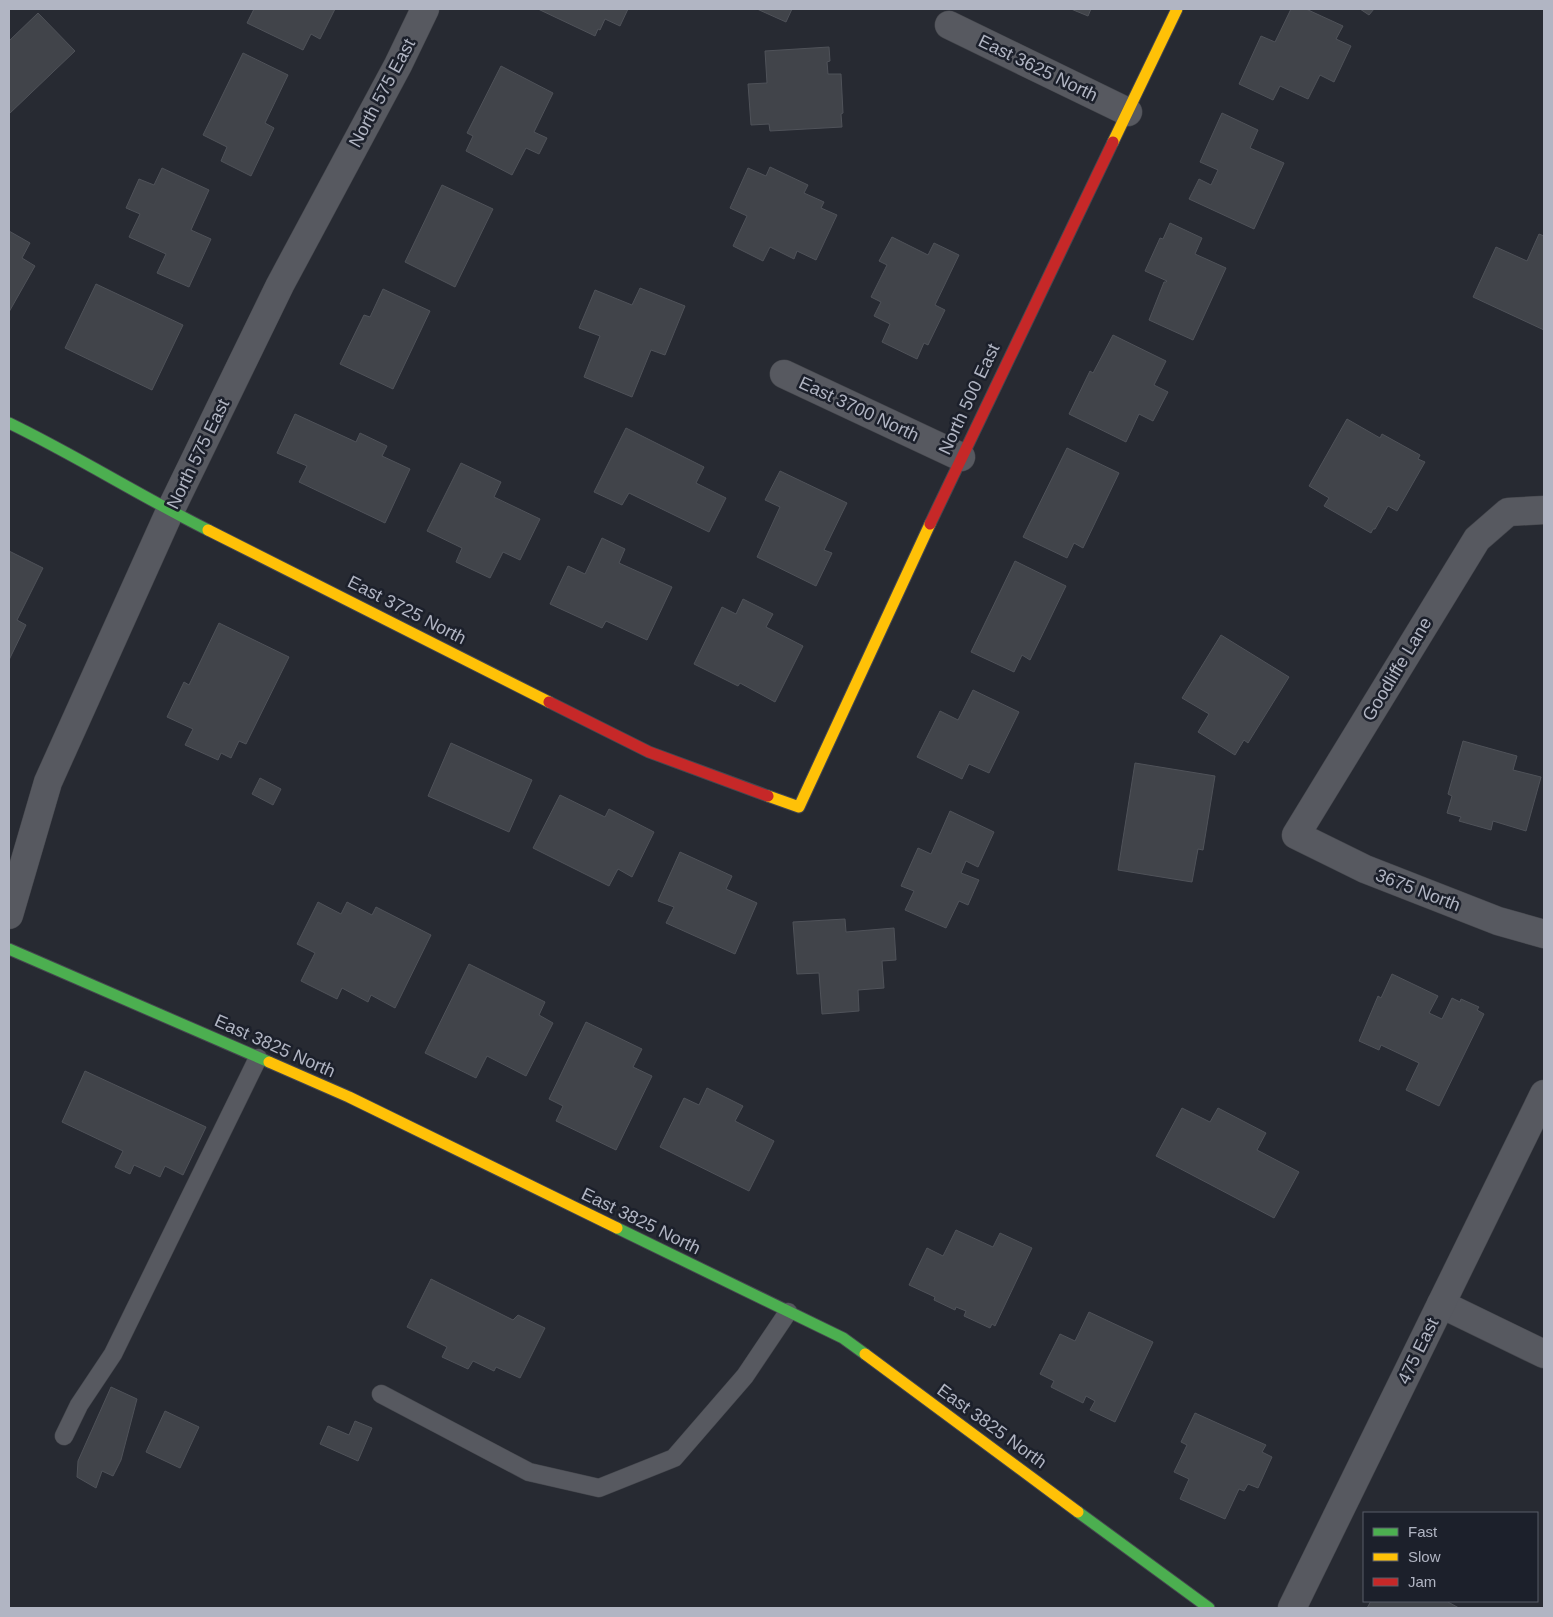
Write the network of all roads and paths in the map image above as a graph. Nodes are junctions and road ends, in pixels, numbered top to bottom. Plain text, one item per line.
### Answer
1 (426, 9) edge
2 (1177, 9) edge
3 (949, 24) dead end
4 (1128, 112) junction
5 (784, 374) dead end
6 (9, 423) edge
7 (961, 457) junction
8 (1544, 510) edge
9 (170, 511) junction
10 (799, 808) joint
11 (1296, 835) joint
12 (9, 915) edge
13 (1544, 934) edge
14 (9, 949) edge
15 (258, 1058) junction
16 (1544, 1094) edge
17 (1441, 1304) junction
18 (788, 1312) junction
19 (1544, 1354) edge
20 (381, 1394) dead end
21 (64, 1436) dead end
22 (1209, 1608) edge
23 (1292, 1608) edge

1 - 9 street, North 575 East
2 - 4 street, North 500 East
3 - 4 street, East 3625 North
4 - 7 street, North 500 East
5 - 7 street, East 3700 North
6 - 9 street, East 3725 North
7 - 10 street, North 500 East
8 - 11 street, Goodliffe Lane
9 - 10 street, East 3725 North
9 - 12 street, North 575 East
11 - 13 street, 3675 North
14 - 15 street, East 3825 North
15 - 18 street, East 3825 North
15 - 21 lane
16 - 17 street, 475 East
17 - 19 street
17 - 23 street, 475 East
18 - 20 lane
18 - 22 street, East 3825 North

